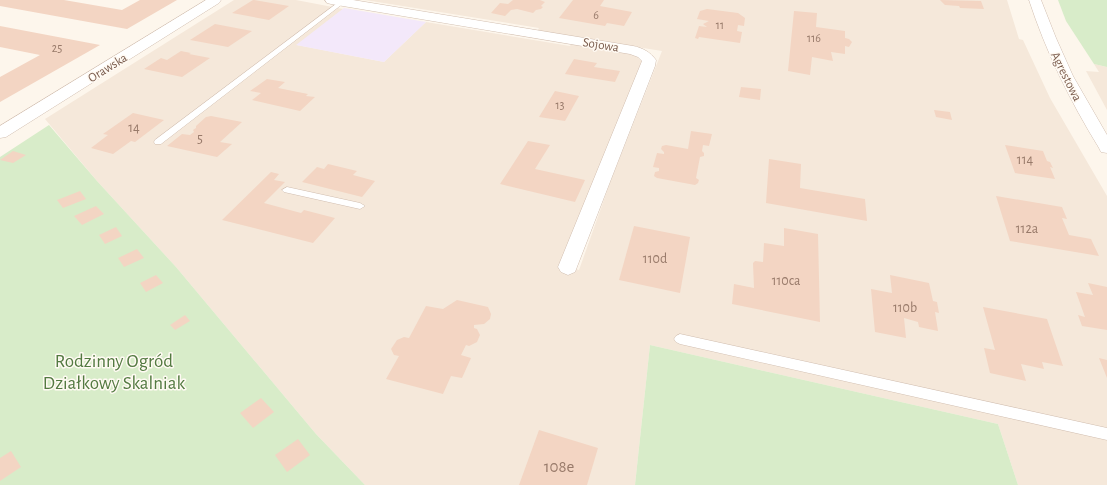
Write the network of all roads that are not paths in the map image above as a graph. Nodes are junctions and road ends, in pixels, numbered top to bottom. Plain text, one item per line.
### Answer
1 (215, 0) edge
2 (1034, 0) edge
3 (337, 1) edge
4 (1100, 126) edge
5 (0, 133) edge
6 (158, 142) dead end
7 (1107, 148) edge
8 (287, 190) dead end
9 (360, 206) dead end
10 (568, 267) dead end
11 (680, 339) dead end
12 (1107, 434) edge

1 - 5 street, Orawska
2 - 4 street, Agrestowa
3 - 6 lane
3 - 10 street, Sojowa
4 - 7 street, Agrestowa
8 - 9 lane
11 - 12 lane

